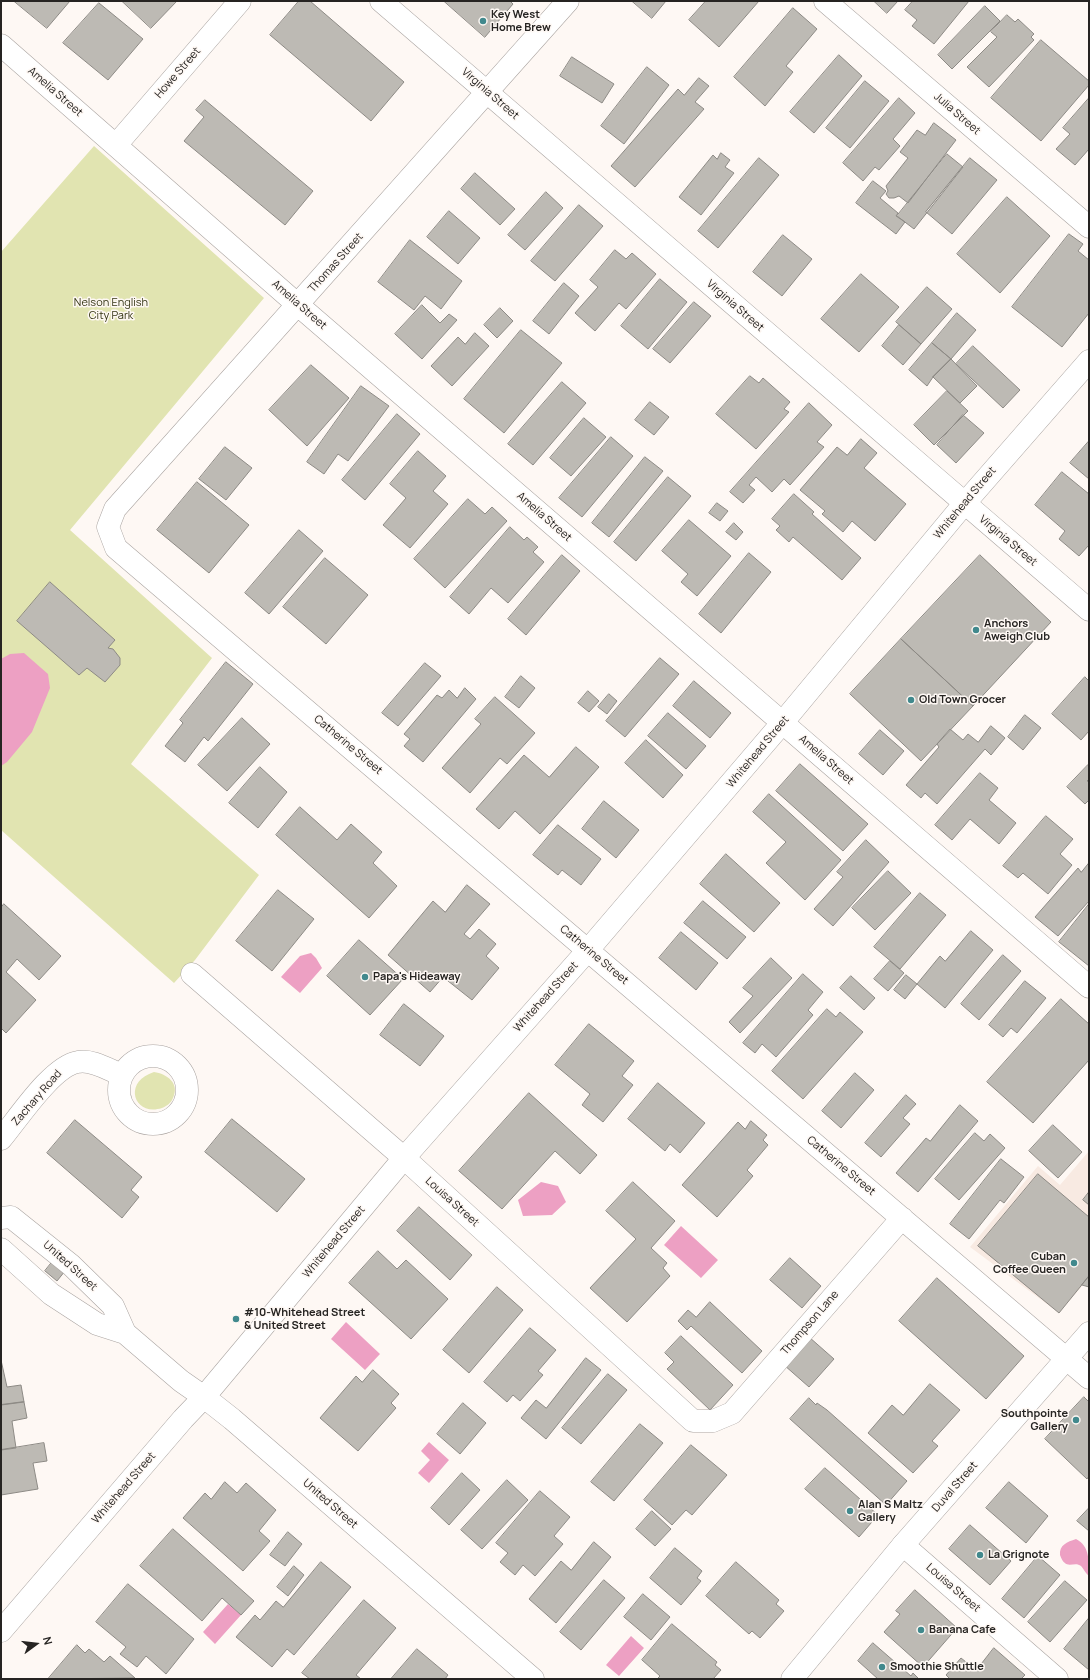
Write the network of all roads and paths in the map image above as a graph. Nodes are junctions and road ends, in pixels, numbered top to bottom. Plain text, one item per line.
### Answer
1 (240, 1) edge
2 (381, 1) edge
3 (568, 1) edge
4 (826, 1) edge
5 (1, 45) edge
6 (488, 92) junction
7 (116, 144) junction
8 (1089, 227) edge
9 (298, 305) junction
10 (1089, 361) edge
11 (964, 504) junction
12 (108, 527) joint
13 (1089, 610) edge
14 (783, 722) junction
15 (588, 950) junction
16 (192, 974) dead end
17 (1089, 987) edge
18 (122, 1075) dead end
19 (1, 1139) edge
20 (404, 1158) junction
21 (1, 1218) edge
22 (902, 1218) junction
23 (1, 1249) edge
24 (125, 1333) junction
25 (1089, 1333) edge
26 (1067, 1359) junction
27 (1089, 1378) edge
28 (204, 1397) junction
29 (713, 1421) joint
30 (903, 1545) junction
31 (1, 1631) edge
32 (533, 1679) edge
33 (792, 1679) edge
34 (1057, 1679) edge

1 - 7 street, Howe Street
2 - 6 street, Virginia Street
3 - 6 street, Thomas Street
4 - 8 street, Julia Street
5 - 7 street, Amelia Street
6 - 9 street, Thomas Street
6 - 11 street, Virginia Street
7 - 9 street, Amelia Street
9 - 12 street, Thomas Street
9 - 14 street, Amelia Street
10 - 11 street, Whitehead Street
11 - 13 street, Virginia Street
11 - 14 street, Whitehead Street
12 - 15 street, Catherine Street
14 - 15 street, Whitehead Street
14 - 17 street, Amelia Street
15 - 20 street, Whitehead Street
15 - 22 street, Catherine Street
16 - 20 street, Louisa Street
18 - 19 street, Zachary Road
20 - 28 street, Whitehead Street
20 - 29 street, Louisa Street
21 - 24 street, United Street
22 - 26 street, Catherine Street
22 - 29 street, Thompson Lane
23 - 24 street, United Street
24 - 28 street, United Street
25 - 26 street, Duval Street
26 - 27 street, Catherine Street
26 - 30 street, Duval Street
28 - 31 street, Whitehead Street
28 - 32 street, United Street
30 - 33 street, Duval Street
30 - 34 street, Louisa Street

